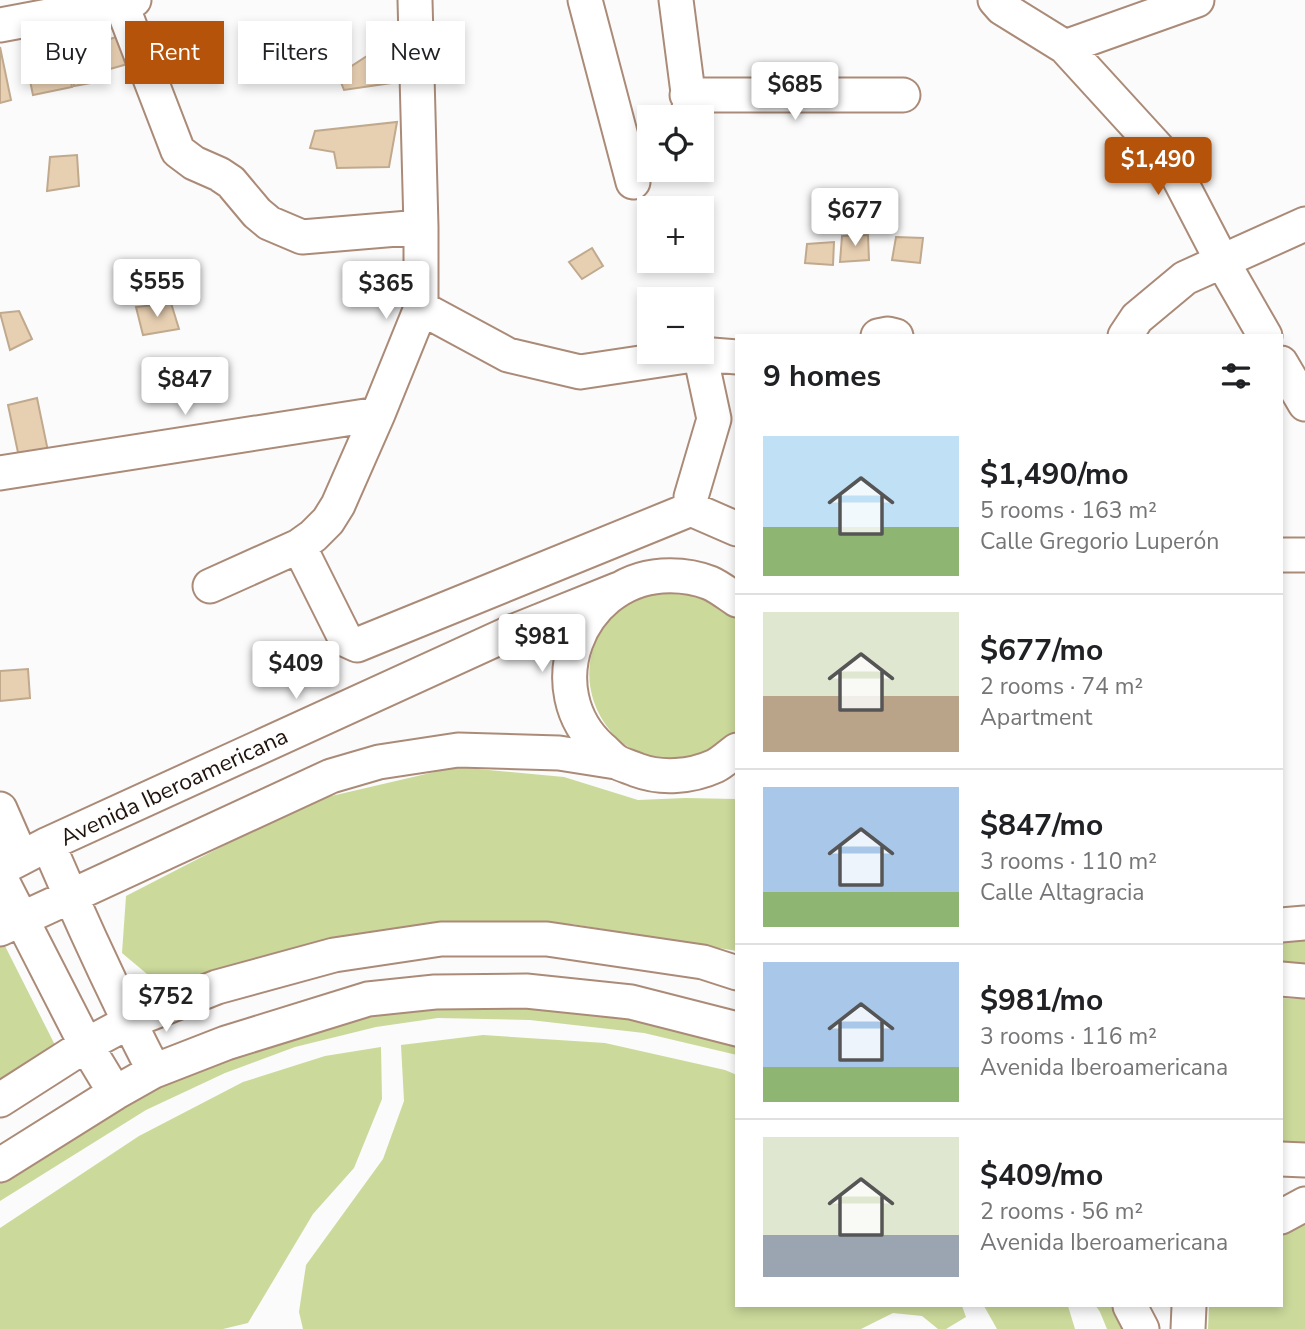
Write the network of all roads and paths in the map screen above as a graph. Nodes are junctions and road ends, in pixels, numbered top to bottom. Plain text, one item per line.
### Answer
1 (415, 0) edge
2 (585, 0) edge
3 (676, 0) edge
4 (995, 0) edge
5 (1197, 0) edge
6 (127, 2) edge
7 (0, 25) edge
8 (1065, 47) junction
9 (903, 95) dead end
10 (689, 105) edge
11 (708, 105) edge
12 (633, 182) dead end
13 (1305, 224) edge
14 (421, 227) junction
15 (1222, 261) junction
16 (421, 309) junction
17 (1126, 334) edge
18 (1264, 334) edge
19 (714, 355) edge
20 (735, 357) edge
21 (637, 363) edge
22 (702, 364) edge
23 (1283, 366) edge
24 (1305, 404) edge
25 (378, 414) junction
26 (0, 473) edge
27 (691, 509) junction
28 (735, 528) edge
29 (299, 546) junction
30 (1283, 555) edge
31 (1305, 555) edge
32 (210, 586) dead end
33 (619, 589) junction
34 (735, 599) edge
35 (616, 762) junction
36 (729, 763) edge
37 (0, 809) edge
38 (18, 862) edge
39 (71, 897) junction
40 (1305, 923) edge
41 (11, 924) edge
42 (1283, 925) edge
43 (735, 972) edge
44 (1283, 979) edge
45 (1305, 981) edge
46 (129, 1022) junction
47 (735, 1028) edge
48 (86, 1045) junction
49 (154, 1071) junction
50 (115, 1093) junction
51 (0, 1100) edge
52 (1283, 1159) edge
53 (1305, 1160) edge
54 (0, 1166) edge
55 (1305, 1204) edge
56 (1283, 1216) edge
57 (1131, 1307) edge
58 (1189, 1307) edge
59 (1142, 1329) edge
60 (1188, 1329) edge

1 - 14 street
2 - 12 street
3 - 10 street
4 - 8 street
5 - 8 street
6 - 7 street
6 - 14 street
8 - 15 street
9 - 11 street
13 - 15 street
14 - 16 street
15 - 17 street
15 - 18 street
16 - 21 street
16 - 25 street
19 - 20 street
22 - 27 street
23 - 24 street
25 - 26 street
25 - 29 street
27 - 28 street
27 - 29 street
29 - 32 street
30 - 31 street
33 - 34 street, Avenida Iberoamericana
33 - 35 street
33 - 38 street, Avenida Iberoamericana
35 - 36 street
35 - 39 street
37 - 38 street
38 - 39 street
38 - 41 street
39 - 41 street
39 - 46 street
40 - 42 street
41 - 48 street
43 - 46 street
44 - 45 street
46 - 48 street
46 - 49 street
47 - 49 street
48 - 50 street
48 - 51 street
49 - 50 street
50 - 54 street
52 - 53 street
55 - 56 street
57 - 59 street
58 - 60 street

